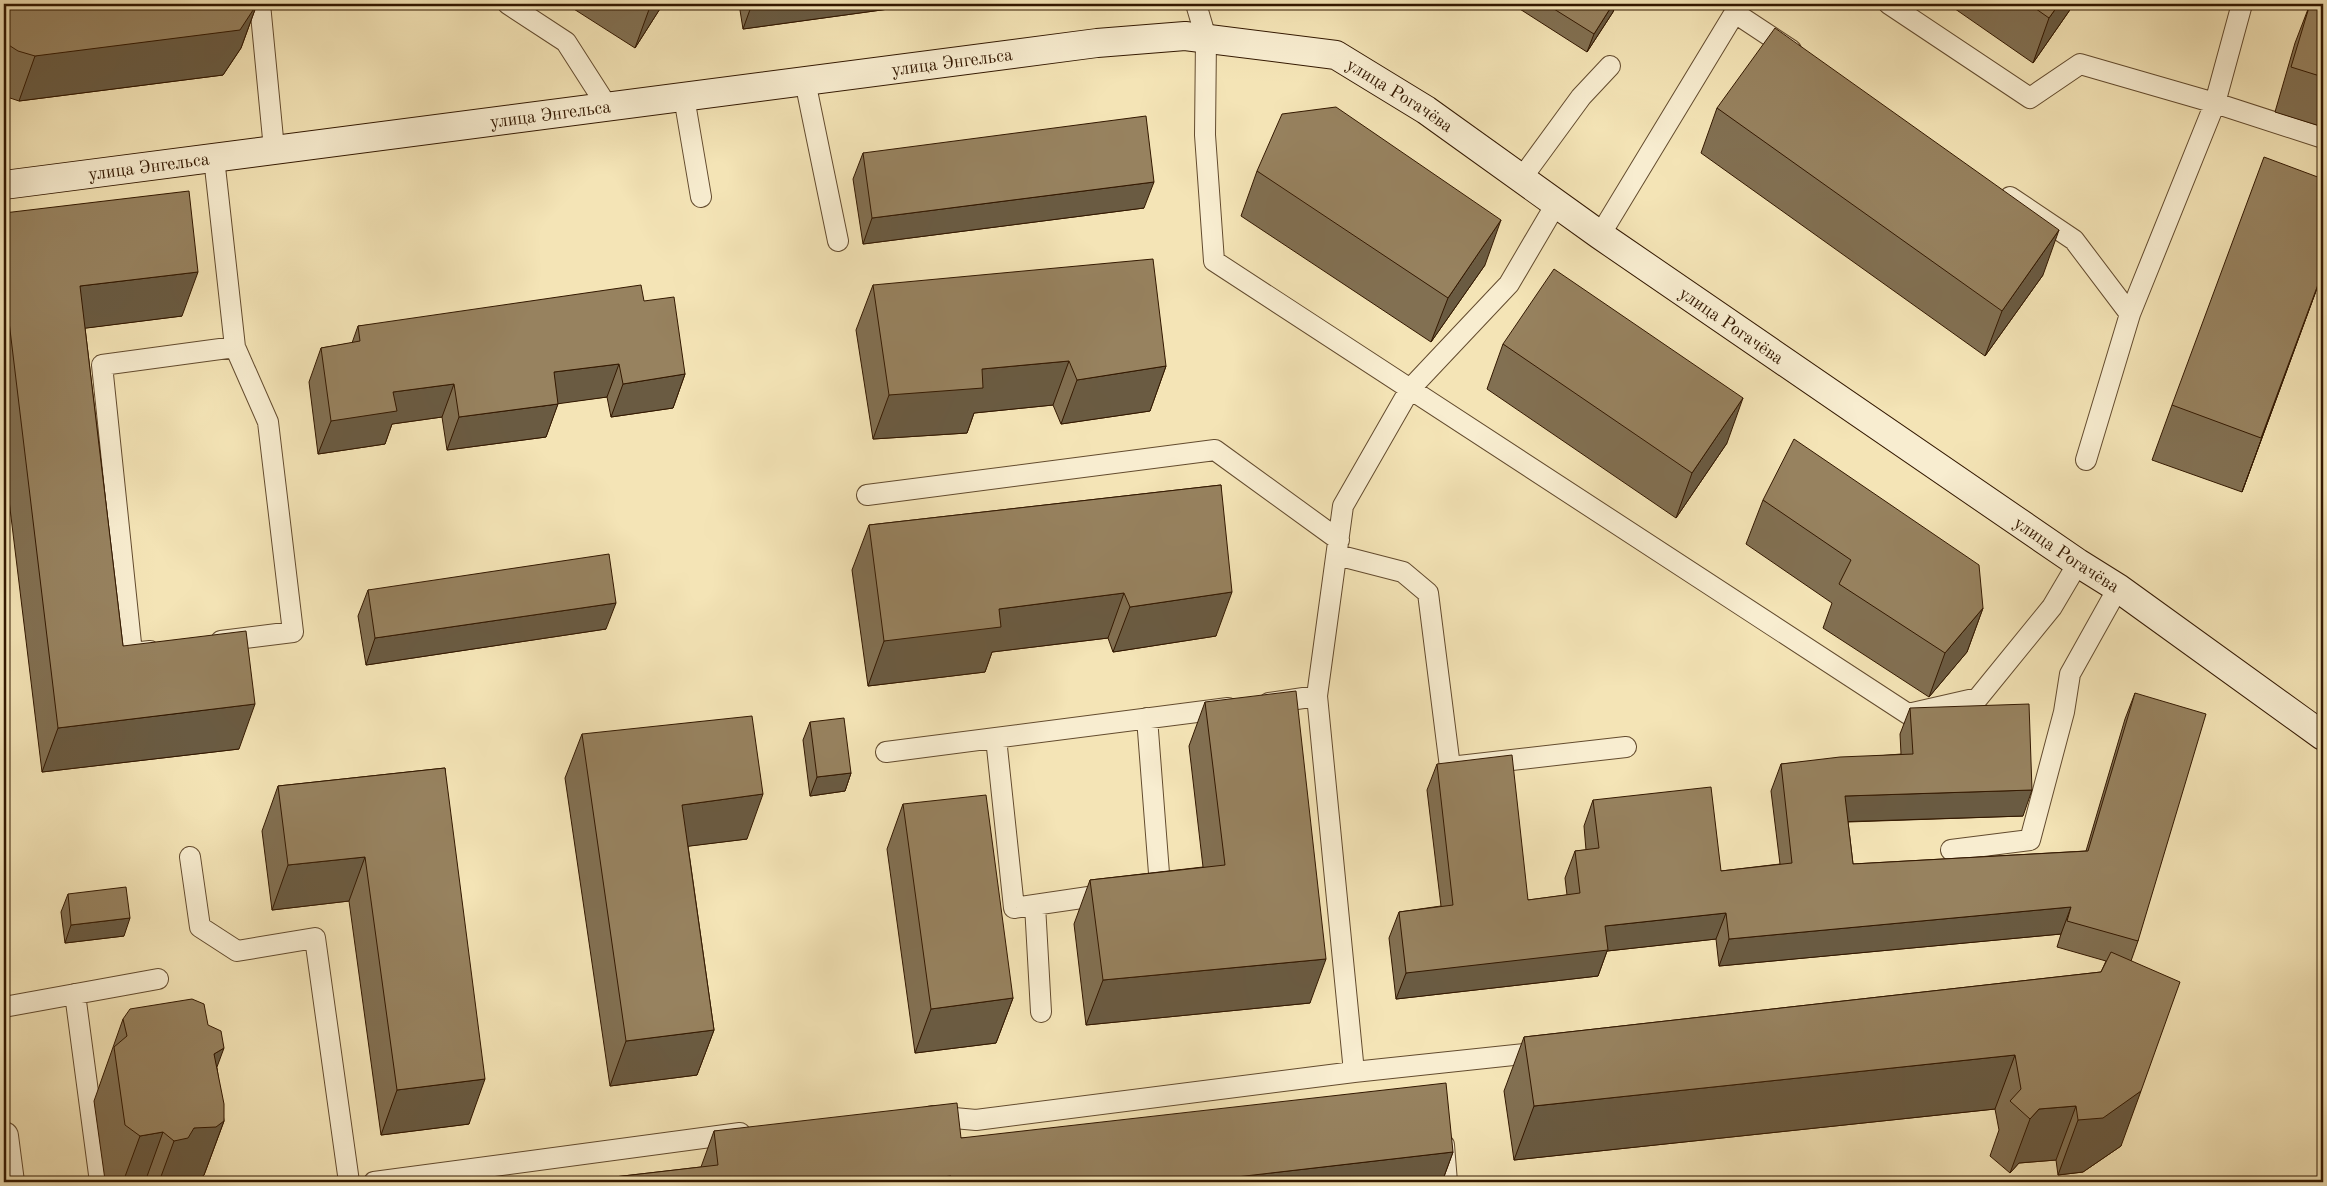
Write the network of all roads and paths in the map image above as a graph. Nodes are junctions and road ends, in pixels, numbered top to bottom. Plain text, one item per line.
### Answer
1 (260, 4) edge
2 (508, 4) edge
3 (1196, 4) edge
4 (1888, 4) edge
5 (2242, 4) edge
6 (1737, 8) edge
7 (1206, 38) junction
8 (1097, 43) joint
9 (1809, 62) edge
10 (1610, 66) dead end
11 (805, 81) junction
12 (684, 97) junction
13 (2215, 103) junction
14 (607, 106) junction
15 (2323, 138) edge
16 (274, 149) junction
17 (214, 158) junction
18 (1521, 179) junction
19 (4, 184) edge
20 (1992, 184) edge
21 (701, 196) dead end
22 (1556, 204) junction
23 (1600, 235) junction
24 (838, 240) dead end
25 (2130, 314) junction
26 (235, 347) junction
27 (1410, 389) junction
28 (2086, 460) dead end
29 (867, 495) dead end
30 (1338, 547) junction
31 (2078, 563) junction
32 (2118, 588) junction
33 (198, 644) edge
34 (170, 648) edge
35 (1316, 696) junction
36 (1147, 718) junction
37 (2323, 736) edge
38 (996, 738) junction
39 (1626, 747) dead end
40 (886, 752) dead end
41 (1952, 850) dead end
42 (190, 857) dead end
43 (1035, 905) junction
44 (158, 979) dead end
45 (75, 994) junction
46 (4, 1007) edge
47 (1042, 1012) dead end
48 (1566, 1050) edge
49 (1438, 1064) junction
50 (1354, 1072) junction
51 (1439, 1083) edge
52 (912, 1114) edge
53 (1442, 1123) edge
54 (756, 1131) edge
55 (100, 1182) edge
56 (350, 1182) edge
57 (374, 1182) edge
58 (1447, 1182) edge

1 - 16 lane
2 - 14 lane
3 - 7 lane
4 - 13 lane
5 - 13 lane
6 - 9 lane
6 - 23 lane
7 - 8 street, улица Рогачёва
7 - 18 street, улица Рогачёва
7 - 27 lane
8 - 11 street, улица Энгельса
10 - 18 lane
11 - 12 street, улица Энгельса
11 - 24 lane
12 - 14 street, улица Энгельса
12 - 21 lane
13 - 15 lane
13 - 25 lane
14 - 16 street, улица Энгельса
16 - 17 street, улица Энгельса
17 - 19 street, улица Энгельса
17 - 26 lane
18 - 22 street, улица Рогачёва
20 - 25 lane
22 - 23 street, улица Рогачёва
22 - 27 lane
23 - 31 street, улица Рогачёва
25 - 28 lane
26 - 33 lane
26 - 34 lane
27 - 30 lane
27 - 31 lane
29 - 30 lane
30 - 35 lane
30 - 39 lane
31 - 32 street, улица Рогачёва
32 - 37 street, улица Рогачёва
32 - 41 lane
35 - 36 lane
35 - 50 lane
36 - 38 lane
36 - 43 lane
38 - 40 lane
38 - 43 lane
42 - 56 lane
43 - 47 lane
44 - 45 lane
45 - 46 lane
45 - 55 lane
48 - 49 lane
49 - 50 lane
49 - 51 lane
50 - 52 lane
53 - 58 lane
54 - 57 lane

